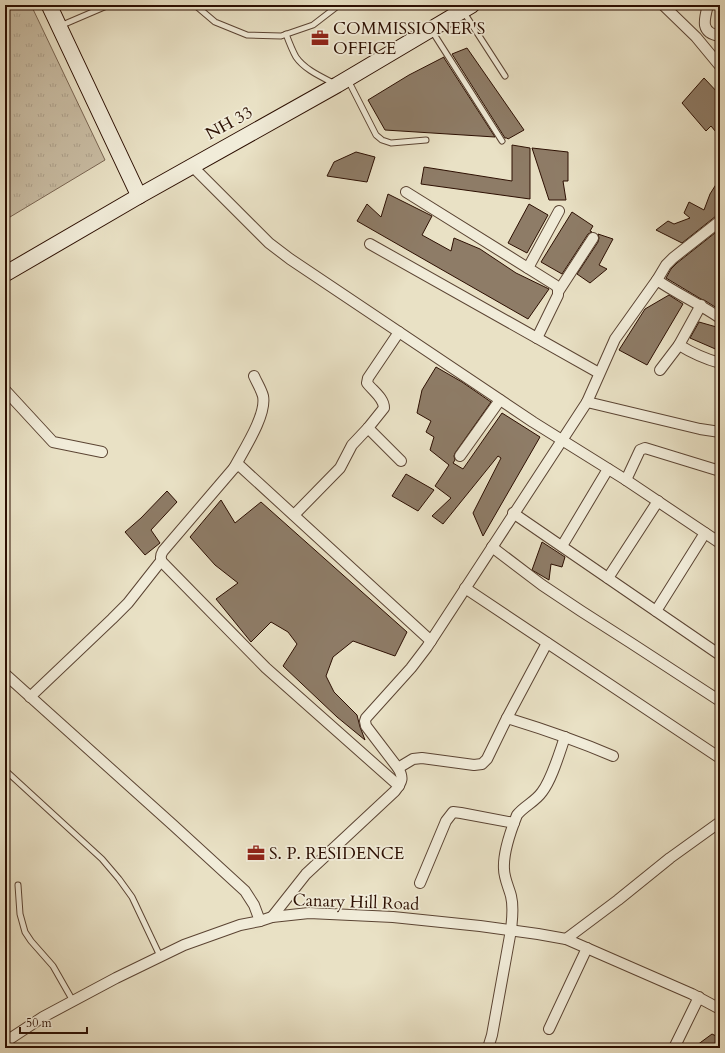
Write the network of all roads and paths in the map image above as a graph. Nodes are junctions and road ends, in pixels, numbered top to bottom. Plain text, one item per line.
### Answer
1 (49, 5) edge
2 (109, 5) edge
3 (195, 5) edge
4 (339, 5) edge
5 (663, 5) edge
6 (708, 5) edge
7 (467, 8) edge
8 (59, 27) junction
9 (431, 29) junction
10 (286, 34) junction
11 (720, 36) edge
12 (720, 66) edge
13 (505, 76) dead end
14 (342, 82) junction
15 (426, 140) dead end
16 (502, 141) dead end
17 (192, 166) junction
18 (406, 192) dead end
19 (139, 196) junction
20 (559, 212) dead end
21 (720, 221) edge
22 (593, 238) dead end
23 (370, 244) dead end
24 (528, 268) junction
25 (5, 274) edge
26 (657, 280) junction
27 (558, 292) junction
28 (701, 305) junction
29 (720, 318) edge
30 (399, 332) junction
31 (537, 338) junction
32 (679, 345) junction
33 (720, 363) edge
34 (660, 370) dead end
35 (599, 373) junction
36 (254, 376) dead end
37 (5, 390) edge
38 (500, 400) junction
39 (587, 402) junction
40 (368, 428) junction
41 (720, 432) edge
42 (562, 441) junction
43 (102, 452) dead end
44 (460, 456) dead end
45 (401, 460) dead end
46 (234, 468) junction
47 (608, 469) junction
48 (720, 471) edge
49 (626, 480) junction
50 (658, 501) junction
51 (513, 513) junction
52 (294, 515) junction
53 (705, 532) junction
54 (720, 543) edge
55 (562, 546) junction
56 (492, 547) junction
57 (161, 560) junction
58 (608, 578) junction
59 (465, 588) junction
60 (656, 611) junction
61 (430, 642) junction
62 (547, 643) junction
63 (720, 655) edge
64 (5, 674) edge
65 (30, 697) junction
66 (720, 701) edge
67 (507, 718) junction
68 (565, 738) junction
69 (613, 756) dead end
70 (720, 758) edge
71 (398, 768) junction
72 (5, 770) edge
73 (399, 786) junction
74 (720, 822) edge
75 (514, 823) junction
76 (420, 883) dead end
77 (18, 885) dead end
78 (272, 917) junction
79 (260, 921) junction
80 (510, 930) junction
81 (566, 939) junction
82 (587, 948) junction
83 (160, 956) junction
84 (699, 998) junction
85 (73, 1001) junction
86 (720, 1009) edge
87 (549, 1029) dead end
88 (5, 1042) edge
89 (488, 1048) edge
90 (674, 1048) edge

1 - 8 main road
2 - 8 lane
3 - 10 lane
4 - 10 lane
5 - 12 street
6 - 11 street
7 - 9 main road, NH 33
7 - 13 lane
8 - 19 main road
9 - 14 main road, NH 33
9 - 16 lane
10 - 14 lane
14 - 15 lane
14 - 17 main road, NH 33
17 - 19 main road, NH 33
17 - 30 street
18 - 24 street
19 - 25 main road, NH 33
20 - 24 street
21 - 26 street
22 - 27 street
23 - 31 street
24 - 27 street
26 - 28 street
26 - 35 street
27 - 31 street
28 - 29 street
28 - 32 street
30 - 38 street
30 - 40 street
31 - 35 street
32 - 33 street
32 - 34 street
35 - 39 street
36 - 46 street
37 - 43 street
38 - 42 street
38 - 44 street
39 - 41 street
39 - 42 street
40 - 45 street
40 - 52 street
42 - 47 street
42 - 51 street
46 - 52 street
46 - 57 street
47 - 49 street
47 - 55 street
48 - 49 street
49 - 50 street
50 - 53 street
50 - 58 street
51 - 55 street
51 - 56 street
52 - 61 street
53 - 54 street
53 - 60 street
55 - 58 street
56 - 59 street
56 - 66 street
57 - 65 street
57 - 73 street
58 - 60 street
59 - 61 street
59 - 62 street
60 - 63 street
61 - 71 street
62 - 67 street
62 - 70 street
64 - 65 street
65 - 79 street
67 - 68 street
67 - 71 street
68 - 69 street
68 - 75 street
71 - 73 street
72 - 83 lane
73 - 78 street
74 - 81 street
75 - 76 street
75 - 80 street
77 - 85 lane
78 - 79 street, Canary Hill Road
78 - 80 street, Canary Hill Road
79 - 83 street, Canary Hill Road
80 - 81 street, Canary Hill Road
80 - 89 street
81 - 82 street, Canary Hill Road
82 - 84 street, Canary Hill Road
82 - 87 street
83 - 85 street, Canary Hill Road
84 - 86 street, Canary Hill Road
84 - 90 street
85 - 88 street, Canary Hill Road

